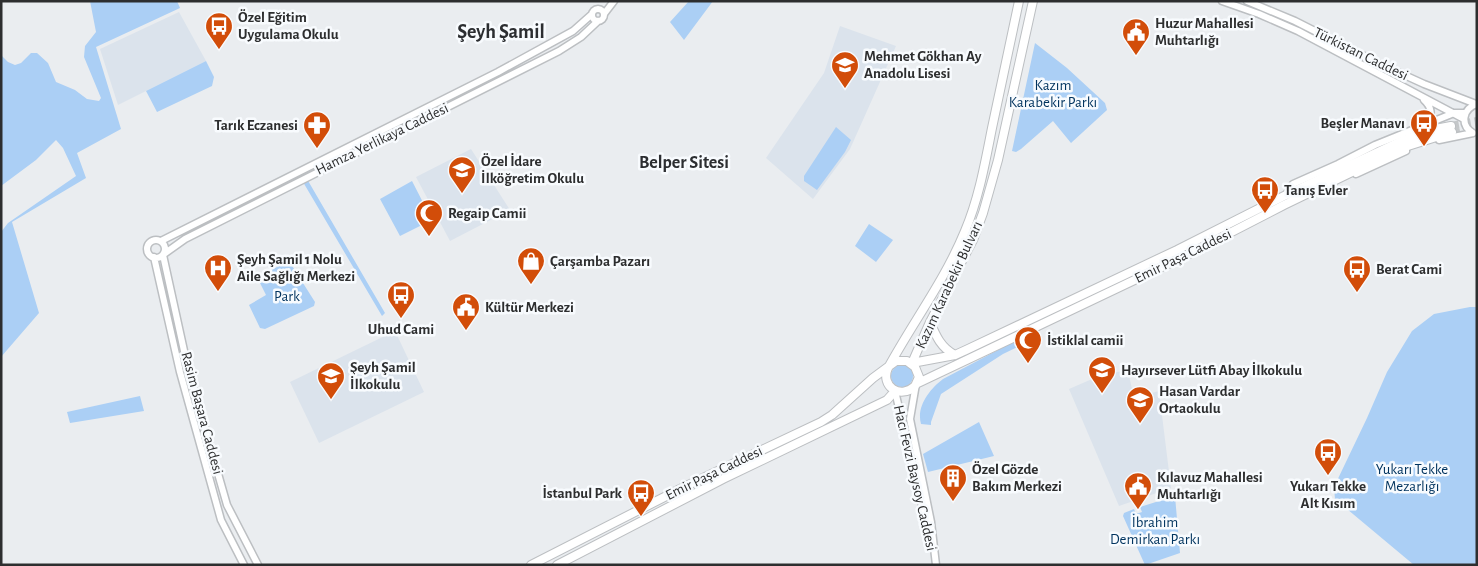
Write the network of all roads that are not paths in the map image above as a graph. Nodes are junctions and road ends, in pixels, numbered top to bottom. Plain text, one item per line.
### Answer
1 (603, 1) edge
2 (614, 1) edge
3 (1020, 1) edge
4 (1033, 1) edge
5 (1222, 1) edge
6 (1247, 1) edge
7 (597, 9) junction
8 (604, 14) junction
9 (591, 15) junction
10 (598, 21) junction
11 (1420, 95) junction
12 (1476, 104) edge
13 (1454, 113) junction
14 (1465, 116) junction
15 (1414, 128) junction
16 (1475, 133) edge
17 (1286, 196) junction
18 (1299, 197) junction
19 (161, 241) junction
20 (164, 254) junction
21 (154, 258) junction
22 (930, 322) junction
23 (955, 355) junction
24 (912, 363) junction
25 (888, 368) junction
26 (916, 384) junction
27 (895, 391) junction
28 (244, 565) edge
29 (258, 565) edge
30 (531, 565) edge
31 (557, 565) edge
32 (935, 565) edge

1 - 7 street
2 - 8 street
3 - 25 main road, Kazım Karabekir Bulvarı
4 - 22 main road, Kazım Karabekir Bulvarı
5 - 11 street, Türkistan Caddesi
6 - 12 street, Türkistan Caddesi
7 - 8 street
7 - 9 street
8 - 10 street
9 - 10 street
9 - 19 street, Hamza Yerlikaya Caddesi
10 - 20 street, Hamza Yerlikaya Caddesi
11 - 13 street, Türkistan Caddesi
11 - 15 street
12 - 14 street
13 - 14 street, Türkistan Caddesi
13 - 15 street
14 - 16 street
15 - 17 street
16 - 18 street
17 - 18 main road, Emir Paşa Caddesi
17 - 23 main road, Emir Paşa Caddesi
18 - 26 main road, Emir Paşa Caddesi
19 - 20 street
19 - 21 street
20 - 21 street
20 - 29 street, Rasim Başara Caddesi
21 - 28 street, Rasim Başara Caddesi
22 - 23 main road
22 - 24 main road, Kazım Karabekir Bulvarı
23 - 24 main road, Emir Paşa Caddesi
24 - 25 main road
24 - 26 main road
25 - 27 main road
25 - 30 main road, Emir Paşa Caddesi
26 - 27 main road
26 - 32 street, Hacı Fevzi Baysoy Caddesi
27 - 31 main road, Emir Paşa Caddesi
27 - 32 street, Hacı Fevzi Baysoy Caddesi

